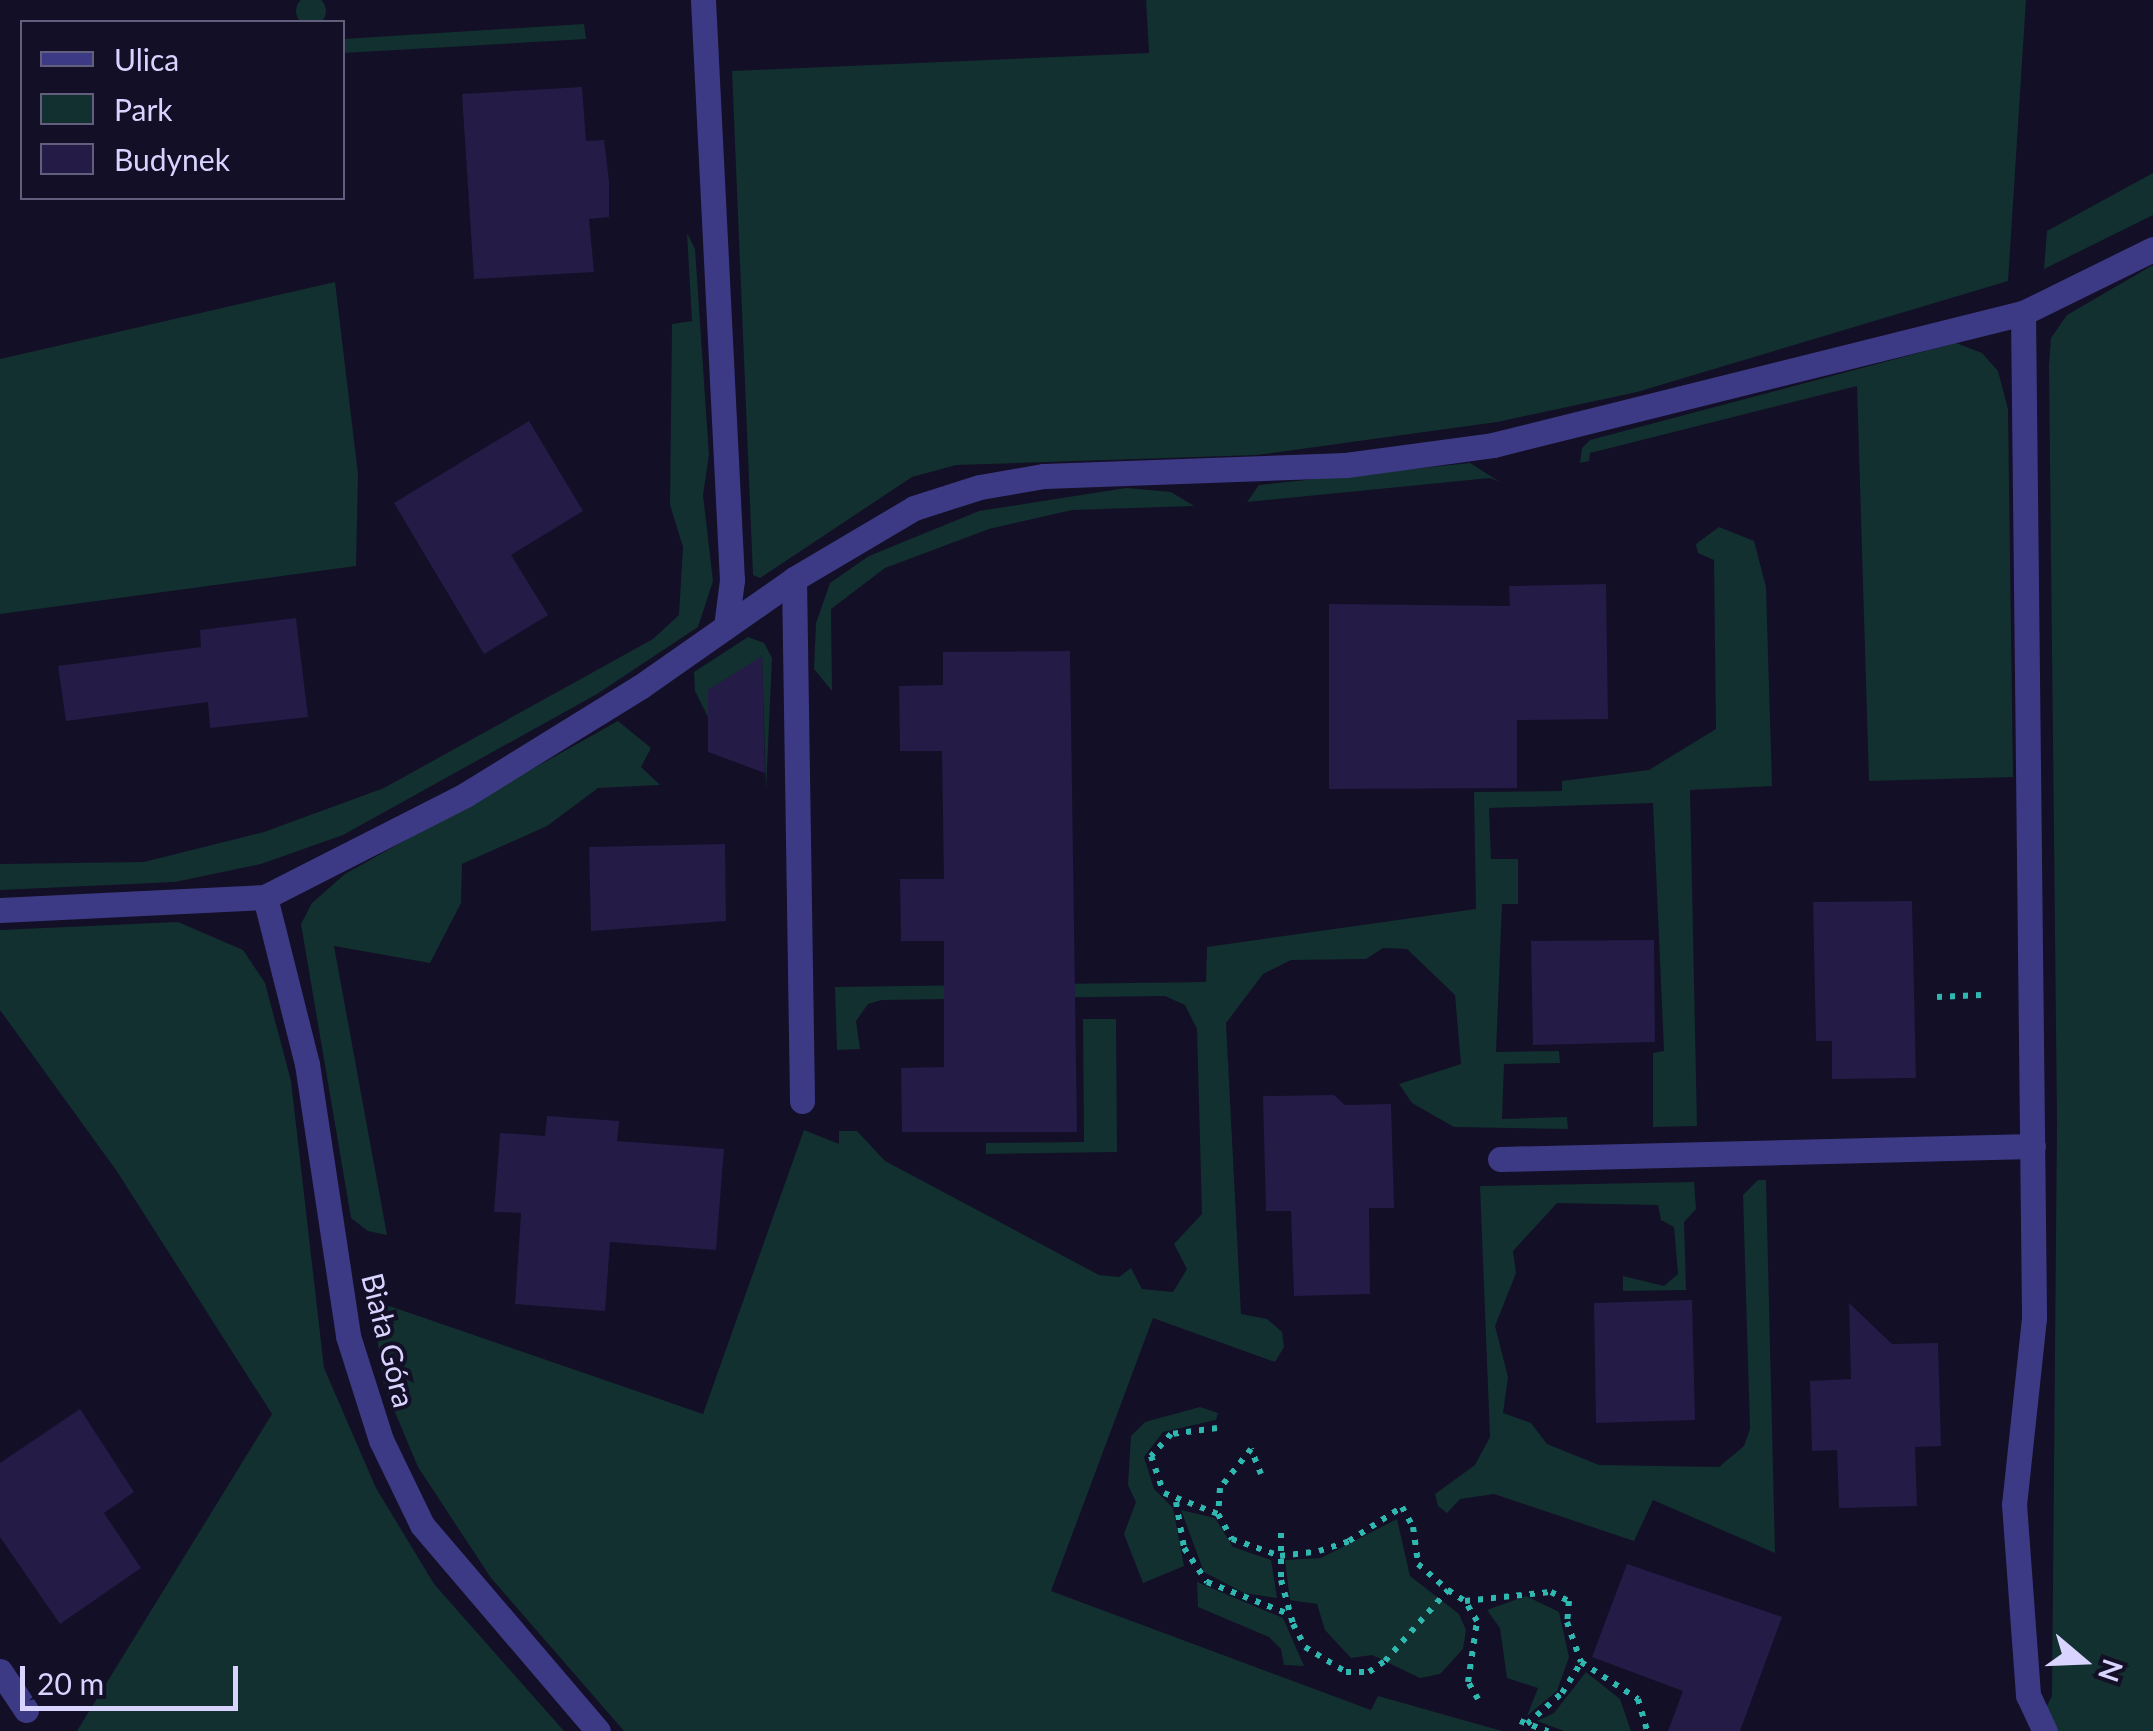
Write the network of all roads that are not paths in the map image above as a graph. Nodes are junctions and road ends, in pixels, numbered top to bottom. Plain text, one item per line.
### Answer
1 (703, 0) edge
2 (2153, 249) edge
3 (2023, 313) junction
4 (794, 579) junction
5 (726, 627) junction
6 (265, 896) junction
7 (0, 910) edge
8 (802, 1101) dead end
9 (2033, 1146) junction
10 (1500, 1159) dead end
11 (0, 1671) edge
12 (26, 1710) dead end
13 (598, 1731) edge
14 (2045, 1731) edge

1 - 5 street
2 - 3 street
3 - 4 street
3 - 9 street
4 - 5 street
4 - 8 street
5 - 6 street
6 - 7 street
6 - 13 street, Biała Góra
9 - 10 street
9 - 14 street
11 - 12 street

